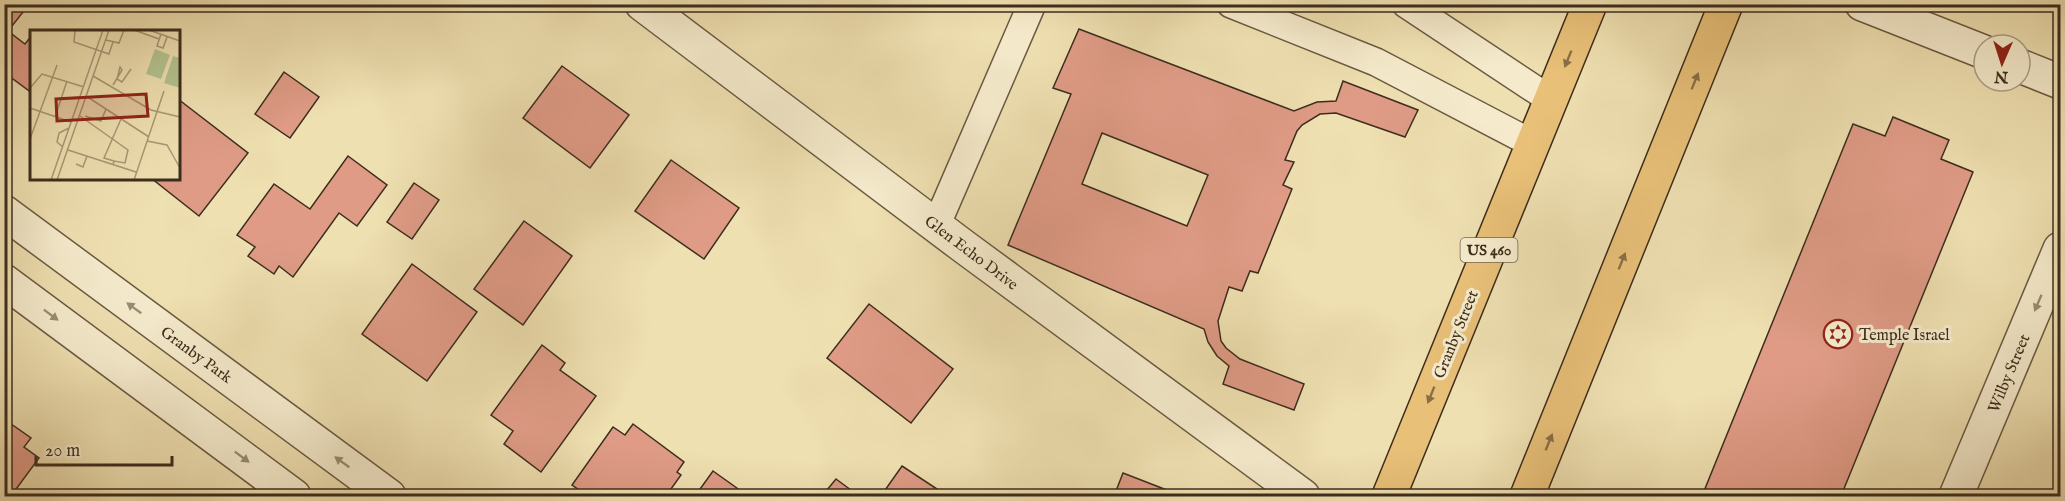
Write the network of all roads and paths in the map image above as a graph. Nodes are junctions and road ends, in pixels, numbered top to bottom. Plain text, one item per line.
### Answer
1 (642, 4) edge
2 (1032, 4) edge
3 (1231, 4) edge
4 (1406, 4) edge
5 (1590, 4) edge
6 (1725, 4) edge
7 (1862, 4) edge
8 (1972, 47) edge
9 (2032, 71) edge
10 (2061, 82) edge
11 (1551, 100) junction
12 (1533, 144) junction
13 (4, 213) edge
14 (936, 226) junction
15 (2061, 249) edge
16 (4, 280) edge
17 (294, 496) edge
18 (389, 496) edge
19 (1303, 496) edge
20 (1389, 496) edge
21 (1527, 496) edge
22 (1956, 496) edge

1 - 14 street, Glen Echo Drive
2 - 14 lane
3 - 12 lane
4 - 11 lane
5 -> 11 main road, Granby Street / US 460
21 -> 6 main road
7 - 8 street
9 - 10 street
11 - 12 main road, Granby Street / US 460
12 -> 20 main road, Granby Street / US 460
18 -> 13 street, Granby Park
14 - 19 street, Glen Echo Drive
15 -> 22 street, Wilby Street
16 -> 17 street

